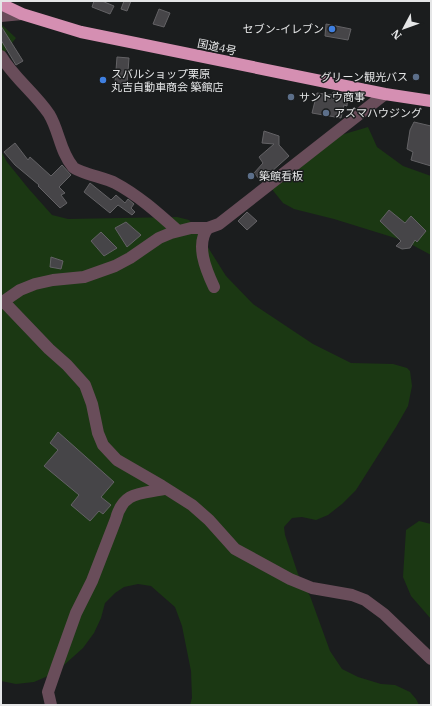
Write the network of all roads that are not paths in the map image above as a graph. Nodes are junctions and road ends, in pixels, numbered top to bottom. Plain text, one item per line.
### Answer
1 (1, 4) edge
2 (22, 14) junction
3 (1, 16) edge
4 (1, 56) edge
5 (385, 94) junction
6 (431, 101) edge
7 (208, 228) junction
8 (178, 231) junction
9 (214, 287) dead end
10 (2, 302) edge
11 (166, 489) junction
12 (431, 659) edge
13 (51, 705) edge

1 - 2 highway, 国道4号
2 - 3 street
2 - 5 highway, 国道4号
4 - 8 street
5 - 6 highway, 国道4号
5 - 7 street
7 - 8 street
7 - 9 street
8 - 10 street
10 - 11 street
11 - 12 street
11 - 13 street

